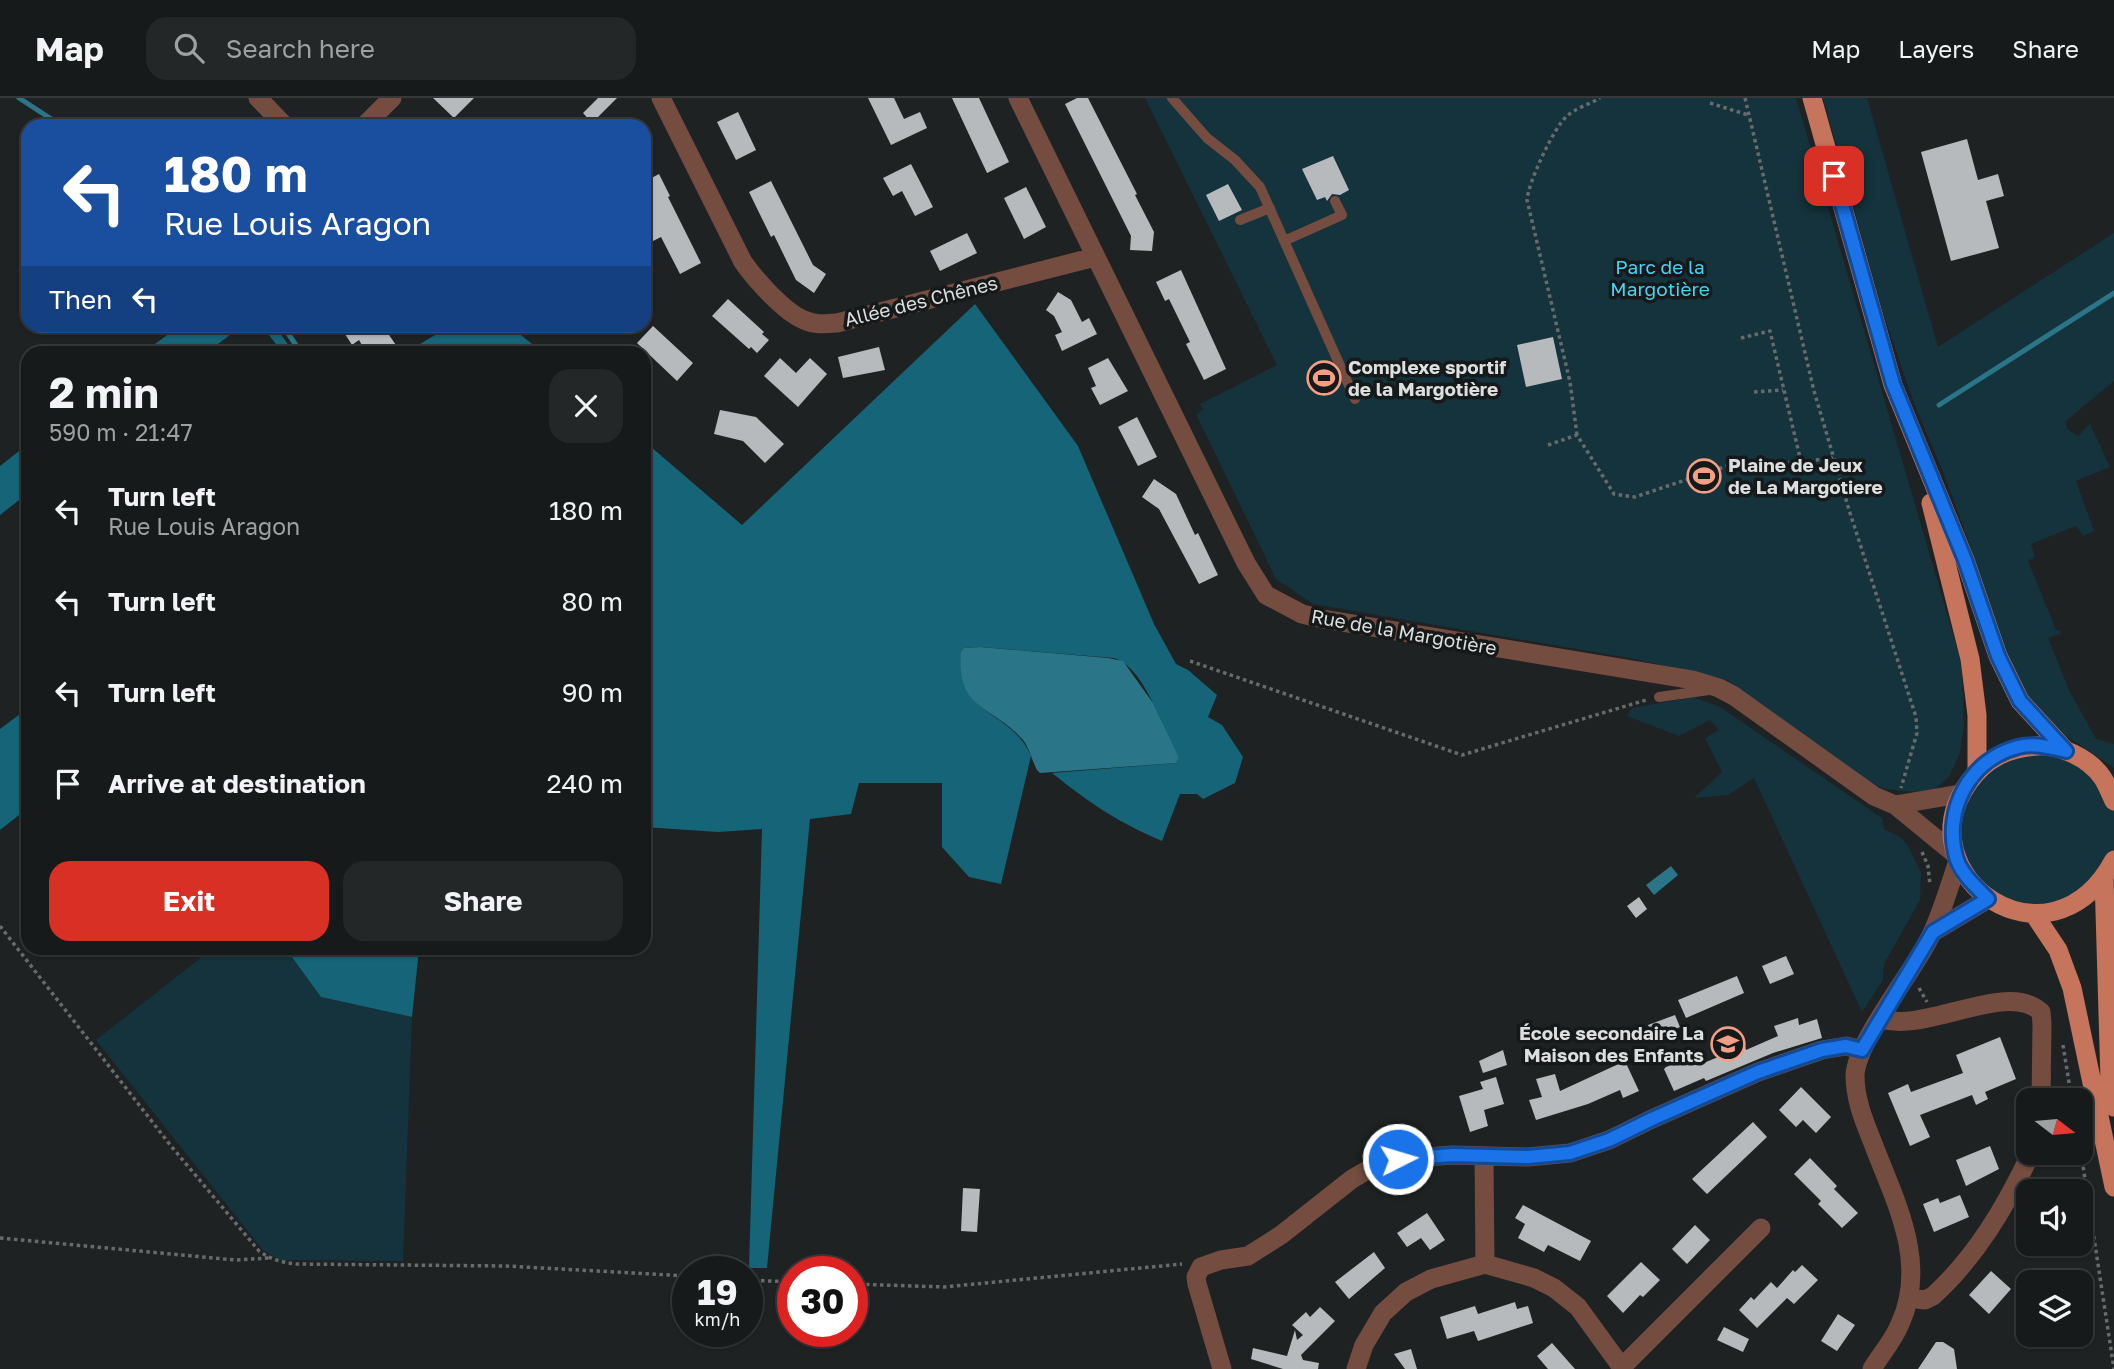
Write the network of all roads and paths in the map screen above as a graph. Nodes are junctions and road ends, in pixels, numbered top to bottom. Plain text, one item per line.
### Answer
1 (258, 98) edge
2 (391, 98) edge
3 (661, 98) edge
4 (1018, 98) edge
5 (1172, 98) edge
6 (1600, 98) edge
7 (1745, 98) edge
8 (1812, 98) edge
9 (1710, 103) dead end
10 (1749, 115) junction
11 (278, 119) edge
12 (371, 119) edge
13 (1335, 201) dead end
14 (1270, 208) junction
15 (1240, 220) dead end
16 (1284, 241) junction
17 (1096, 257) junction
18 (1741, 338) dead end
19 (1784, 390) junction
20 (1754, 392) dead end
21 (1355, 399) dead end
22 (1577, 435) junction
23 (1916, 444) junction
24 (1548, 445) dead end
25 (1833, 458) junction
26 (1801, 462) junction
27 (1189, 661) dead end
28 (1719, 688) junction
29 (1659, 697) joint
30 (2066, 751) junction
31 (1978, 769) junction
32 (1960, 794) junction
33 (2114, 801) edge
34 (1895, 805) junction
35 (1916, 843) dead end
36 (1957, 858) junction
37 (2114, 860) edge
38 (2104, 878) junction
39 (1928, 895) dead end
40 (1988, 899) junction
41 (2034, 914) junction
42 (0, 926) edge
43 (1933, 932) junction
44 (21, 953) edge
45 (23, 955) edge
46 (1881, 1018) junction
47 (1862, 1050) junction
48 (2041, 1088) edge
49 (2114, 1107) edge
50 (1484, 1157) junction
51 (2024, 1166) edge
52 (2083, 1166) edge
53 (2114, 1187) edge
54 (1761, 1228) dead end
55 (0, 1238) edge
56 (269, 1258) junction
57 (1485, 1264) junction
58 (1199, 1271) junction
59 (672, 1275) edge
60 (868, 1285) edge
61 (1909, 1298) junction
62 (1623, 1368) edge
63 (1875, 1368) edge
64 (1222, 1369) edge
65 (1356, 1369) edge
66 (2114, 1369) edge

1 - 11 street
2 - 12 street
3 - 17 street, Allée des Chênes
4 - 17 street, Rue de la Margotière
5 - 14 lane
6 - 22 path
7 - 10 path
8 - 23 main road
9 - 10 path
10 - 25 path
13 - 16 lane
14 - 15 lane
14 - 16 lane
16 - 21 lane
17 - 28 street, Rue de la Margotière
18 - 19 path
19 - 20 path
19 - 26 path
22 - 24 path
22 - 26 path
23 - 30 main road
23 - 31 main road
25 - 26 path
25 - 34 path
27 - 29 path
28 - 29 lane
28 - 34 street, Rue de la Margotière
30 - 31 main road
30 - 33 main road
31 - 32 main road
32 - 34 street
32 - 36 main road
34 - 36 street, Rue de la Margotière
35 - 39 path
36 - 40 main road
36 - 43 street
37 - 38 main road
38 - 41 main road
38 - 49 main road
40 - 41 main road
40 - 43 street
41 - 53 main road
42 - 44 path
43 - 46 street
45 - 56 path
46 - 47 street
46 - 48 street
47 - 50 street
47 - 61 street
50 - 57 street
50 - 58 street
51 - 61 street
52 - 66 path
54 - 62 street
55 - 56 path
56 - 59 path
57 - 62 street
57 - 65 street
58 - 60 path
58 - 64 street
61 - 63 street

